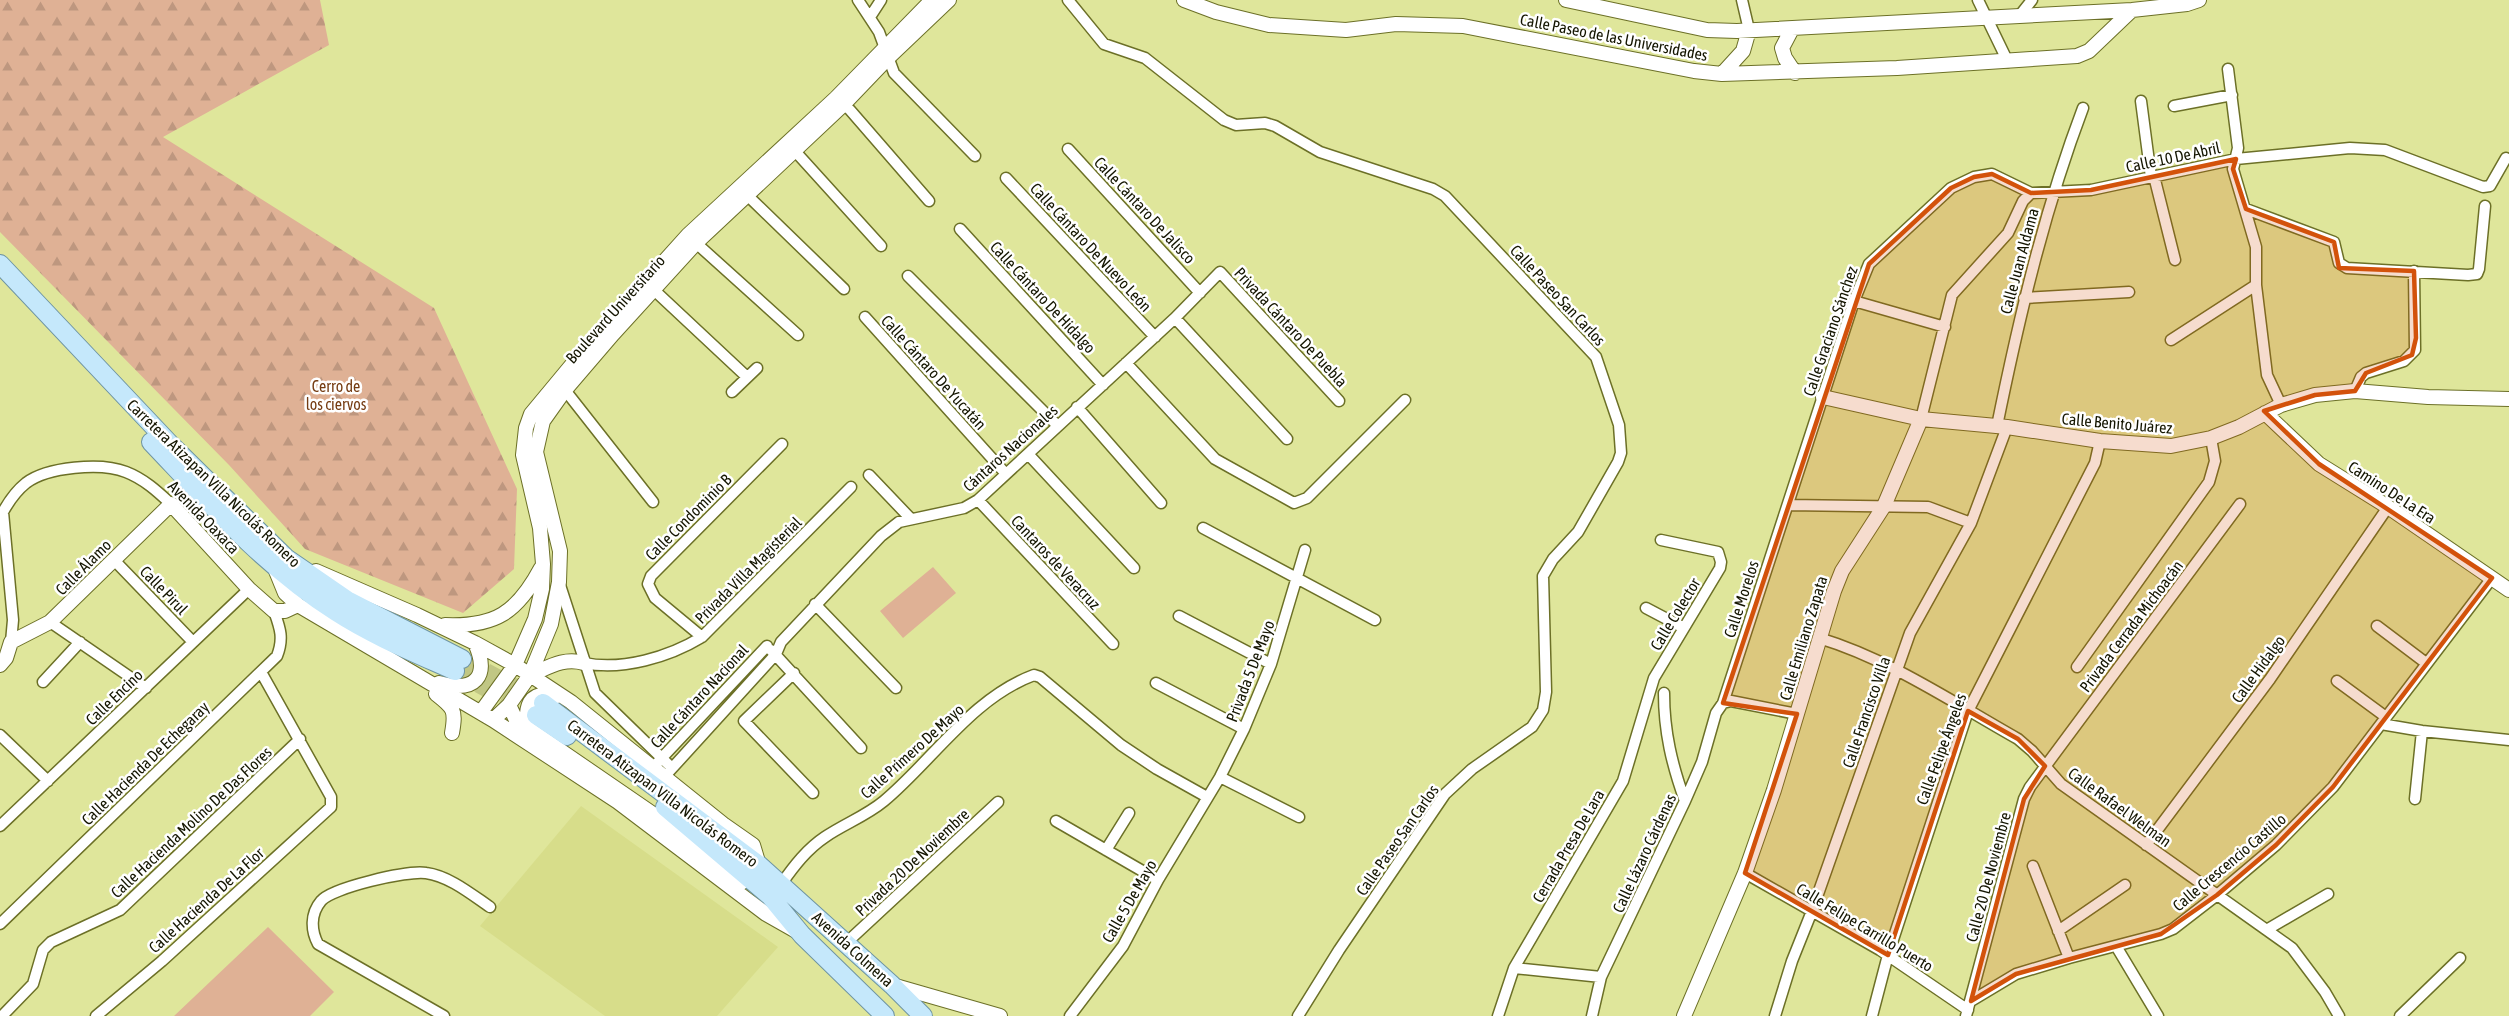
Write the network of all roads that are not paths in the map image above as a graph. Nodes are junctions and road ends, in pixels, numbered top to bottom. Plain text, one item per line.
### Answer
1 (858, 0) edge
2 (881, 0) edge
3 (932, 0) edge
4 (949, 0) edge
5 (1068, 0) edge
6 (1184, 0) edge
7 (1566, 0) edge
8 (1742, 0) edge
9 (1978, 0) edge
10 (2032, 0) edge
11 (2199, 0) edge
12 (2133, 10) junction
13 (2020, 15) junction
14 (870, 17) junction
15 (1988, 19) junction
16 (1792, 29) junction
17 (1749, 30) junction
18 (887, 53) junction
19 (2008, 62) junction
20 (2228, 69) dead end
21 (1796, 73) junction
22 (1722, 74) junction
23 (2232, 95) junction
24 (2141, 101) dead end
25 (839, 102) junction
26 (2174, 106) dead end
27 (2083, 108) dead end
28 (1068, 148) dead end
29 (794, 150) junction
30 (975, 156) dead end
31 (2506, 158) dead end
32 (2236, 159) junction
33 (1974, 177) joint
34 (2153, 177) junction
35 (1006, 178) dead end
36 (2054, 192) junction
37 (2031, 193) junction
38 (747, 195) junction
39 (929, 201) dead end
40 (2485, 206) dead end
41 (2246, 209) junction
42 (960, 229) dead end
43 (696, 243) junction
44 (881, 246) dead end
45 (2175, 260) dead end
46 (0, 264) edge
47 (2414, 271) junction
48 (1220, 272) joint
49 (908, 276) dead end
50 (0, 281) edge
51 (2256, 285) junction
52 (844, 289) dead end
53 (654, 290) junction
54 (1200, 292) junction
55 (2129, 292) dead end
56 (2024, 298) junction
57 (1854, 301) junction
58 (865, 317) dead end
59 (1175, 318) junction
60 (1945, 327) junction
61 (798, 335) dead end
62 (1155, 337) junction
63 (2171, 340) dead end
64 (1126, 363) junction
65 (757, 368) dead end
66 (747, 377) junction
67 (1103, 385) junction
68 (565, 390) junction
69 (2355, 391) junction
70 (732, 392) dead end
71 (1823, 397) junction
72 (2509, 399) edge
73 (1406, 400) dead end
74 (1339, 401) dead end
75 (2281, 405) junction
76 (1077, 406) junction
77 (2265, 413) junction
78 (1921, 419) junction
79 (1058, 426) junction
80 (2002, 426) junction
81 (2211, 438) junction
82 (1287, 439) dead end
83 (2100, 441) junction
84 (783, 444) dead end
85 (1028, 454) junction
86 (1006, 474) junction
87 (869, 475) dead end
88 (851, 487) dead end
89 (978, 500) junction
90 (653, 502) dead end
91 (1161, 502) dead end
92 (171, 504) junction
93 (2240, 504) dead end
94 (1788, 506) junction
95 (1884, 506) junction
96 (2388, 507) junction
97 (1, 512) edge
98 (911, 519) junction
99 (1971, 523) junction
100 (1203, 528) dead end
101 (1660, 540) dead end
102 (1305, 550) dead end
103 (114, 560) junction
104 (280, 562) junction
105 (543, 564) junction
106 (1134, 568) dead end
107 (2492, 578) junction
108 (1296, 580) junction
109 (560, 582) junction
110 (249, 589) junction
111 (2509, 590) edge
112 (815, 603) junction
113 (298, 605) junction
114 (1646, 608) dead end
115 (274, 611) junction
116 (1179, 616) dead end
117 (1375, 620) dead end
118 (50, 622) junction
119 (437, 624) junction
120 (2377, 626) dead end
121 (1684, 628) junction
122 (702, 638) junction
123 (1819, 638) junction
124 (11, 642) junction
125 (80, 642) junction
126 (193, 642) junction
127 (781, 642) junction
128 (475, 643) junction
129 (1113, 644) dead end
130 (767, 646) junction
131 (777, 654) junction
132 (584, 663) junction
133 (2426, 663) junction
134 (1271, 664) junction
135 (0, 665) edge
136 (458, 665) tunnel mouth
137 (515, 665) junction
138 (2077, 667) dead end
139 (1896, 671) junction
140 (261, 672) junction
141 (794, 673) junction
142 (530, 675) junction
143 (420, 677) junction
144 (2337, 681) dead end
145 (43, 682) dead end
146 (1156, 683) dead end
147 (1651, 685) joint
148 (146, 688) junction
149 (896, 688) dead end
150 (1664, 693) dead end
151 (572, 702) junction
152 (1723, 703) junction
153 (509, 705) junction
154 (1968, 711) junction
155 (1797, 714) junction
156 (487, 716) junction
157 (535, 716) junction
158 (2383, 720) junction
159 (1244, 729) junction
160 (2422, 731) junction
161 (452, 733) dead end
162 (0, 735) edge
163 (300, 739) junction
164 (2509, 740) edge
165 (531, 746) junction
166 (861, 748) dead end
167 (2045, 766) junction
168 (663, 768) junction
169 (1220, 777) junction
170 (48, 781) junction
171 (813, 793) dead end
172 (1207, 797) junction
173 (2415, 799) dead end
174 (1685, 801) junction
175 (998, 802) dead end
176 (1129, 813) dead end
177 (1299, 817) dead end
178 (1056, 821) dead end
179 (0, 826) edge
180 (2146, 845) junction
181 (1106, 850) junction
182 (759, 865) junction
183 (2033, 866) dead end
184 (1745, 873) junction
185 (1158, 880) junction
186 (2125, 885) dead end
187 (2328, 894) dead end
188 (2217, 895) junction
189 (772, 898) junction
190 (490, 907) dead end
191 (1812, 911) junction
192 (0, 924) edge
193 (2268, 929) junction
194 (2058, 932) junction
195 (845, 944) junction
196 (2116, 946) junction
197 (1888, 955) junction
198 (2069, 958) junction
199 (2460, 958) dead end
200 (1514, 968) junction
201 (1601, 977) junction
202 (892, 985) junction
203 (1968, 1009) edge
204 (2, 1016) edge
205 (96, 1016) edge
206 (444, 1016) edge
207 (885, 1016) edge
208 (923, 1016) edge
209 (1000, 1016) edge
210 (1070, 1016) edge
211 (1298, 1016) edge
212 (1498, 1016) edge
213 (1592, 1016) edge
214 (1684, 1016) edge
215 (1775, 1016) edge
216 (1872, 1016) edge
217 (2158, 1016) edge
218 (2339, 1016) edge
219 (2400, 1016) edge

1 - 14 street
2 - 14 street
3 - 18 street, Boulevard Universitario
4 - 18 street, Boulevard Universitario
5 - 211 street, Calle Paseo San Carlos
6 - 22 street, Calle Paseo de las Universidades
7 - 17 street
8 - 17 street
9 - 15 street
10 - 13 street
11 - 12 street
12 - 13 street
12 - 19 street, Calle Paseo de las Universidades
13 - 15 street
14 - 18 street
15 - 16 street
15 - 19 street
16 - 17 street
16 - 21 street
17 - 22 street
18 - 25 street, Boulevard Universitario
18 - 30 street
19 - 21 street, Calle Paseo de las Universidades
20 - 23 street
21 - 22 street, Calle Paseo de las Universidades
23 - 26 street
23 - 32 street
24 - 34 street
25 - 29 street, Boulevard Universitario
25 - 39 street
25 - 105 street, Boulevard Universitario
27 - 36 street, Calle Juan Aldama
28 - 54 street, Calle Cántaro De Jalisco
29 - 38 street, Boulevard Universitario
29 - 44 street
31 - 32 street
32 - 34 street, Calle 10 De Abril
32 - 41 street, Calle 10 De Abril
33 - 37 street, Calle 10 De Abril
33 - 57 street, Calle Graciano Sánchez
34 - 36 street, Calle 10 De Abril
34 - 45 street
35 - 62 street, Calle Cántaro De Nuevo León
36 - 37 street, Calle 10 De Abril
36 - 56 street, Calle Juan Aldama
37 - 60 street, Calle Emiliano Zapata
38 - 43 street, Boulevard Universitario
38 - 52 street
40 - 47 street
41 - 47 street
41 - 51 street, Calle 10 De Abril
42 - 67 street, Calle Cántaro De Hidalgo
43 - 53 street, Boulevard Universitario
43 - 61 street
46 - 104 main road, Carretera Atizapan Villa Nicolás Romero
47 - 69 street
48 - 54 street, Cántaros Nacionales
48 - 74 street, Privada Cántaro De Puebla
49 - 79 street
50 - 104 main road, Carretera Atizapan Villa Nicolás Romero
51 - 63 street
51 - 75 street, Calle 10 De Abril
53 - 66 street
53 - 68 street, Boulevard Universitario
54 - 59 street, Cántaros Nacionales
55 - 56 street
56 - 80 street, Calle Juan Aldama
57 - 60 street
57 - 71 street, Calle Graciano Sánchez
58 - 86 street, Calle Cántaro De Yucatán
59 - 62 street, Cántaros Nacionales
59 - 82 street
60 - 78 street, Calle Emiliano Zapata
62 - 64 street, Cántaros Nacionales
64 - 67 street, Cántaros Nacionales
64 - 73 street
65 - 66 street
66 - 70 street
67 - 76 street, Cántaros Nacionales
68 - 90 street
68 - 109 street, Boulevard Universitario
69 - 72 street, Calle Benito Juárez
69 - 75 street, Calle Benito Juárez
71 - 78 street, Calle Benito Juárez
71 - 94 street, Calle Graciano Sánchez
75 - 77 street, Calle Benito Juárez
76 - 79 street, Cántaros Nacionales
76 - 91 street
77 - 81 street, Calle Benito Juárez
77 - 96 street, Camino De La Era
78 - 80 street, Calle Benito Juárez
78 - 95 street, Calle Emiliano Zapata
79 - 85 street, Cántaros Nacionales
80 - 83 street, Calle Benito Juárez
80 - 99 street, Calle Francisco Villa
81 - 83 street, Calle Benito Juárez
81 - 138 street
83 - 154 street, Calle Felipe Ángeles
84 - 122 street, Calle Condominio B
85 - 86 street, Cántaros Nacionales
85 - 106 street
86 - 89 street, Cántaros Nacionales
87 - 98 street
88 - 122 street, Privada Villa Magisterial
89 - 98 street, Cántaros Nacionales
89 - 129 street, Cantaros de Veracruz
92 - 97 street, Avenida Oaxaca
92 - 103 street, Calle Álamo
92 - 110 street, Avenida Oaxaca
93 - 167 street, Privada Cerrada Michoacán
94 - 95 street
94 - 152 street, Calle Morelos
95 - 99 street
95 - 123 street, Calle Emiliano Zapata
96 - 107 street, Camino De La Era
96 - 180 street, Calle Hidalgo
97 - 124 street, Avenida Oaxaca
98 - 112 street, Cántaros Nacionales
99 - 139 street, Calle Francisco Villa
100 - 108 street
101 - 121 street, Calle Colector
102 - 108 street, Privada 5 De Mayo
103 - 118 street, Calle Álamo
103 - 126 street, Calle Pirul
104 - 113 street
104 - 119 street
104 - 136 main road, Carretera Atizapan Villa Nicolás Romero
105 - 119 street
105 - 137 street, Boulevard Universitario
107 - 111 street, Camino De La Era
107 - 133 street, Calle Crescencio Castillo
108 - 117 street
108 - 134 street, Privada 5 De Mayo
109 - 132 street
109 - 142 street, Boulevard Universitario
110 - 115 street, Avenida Oaxaca
110 - 126 street, Calle Encino
112 - 127 street, Cántaros Nacionales
112 - 149 street
113 - 115 street
113 - 143 street
114 - 121 street
115 - 140 street, Calle Hacienda De Echegaray
116 - 134 street
118 - 124 street, Calle Álamo
118 - 125 street
119 - 128 street
120 - 133 street
121 - 147 street, Calle Colector
122 - 132 street, Privada Villa Magisterial
123 - 139 street, Calle Rafael Welman
123 - 155 street, Calle Emiliano Zapata
124 - 135 street
125 - 145 street
125 - 148 street
126 - 148 street, Calle Encino
127 - 130 street
127 - 131 street, Cántaros Nacionales
128 - 137 street
128 - 143 street
130 - 131 street
130 - 168 street, Calle Cántaro Nacional
131 - 141 street
131 - 168 street, Calle Cántaro Nacional
132 - 142 street
132 - 168 street
133 - 158 street, Calle Crescencio Castillo
134 - 159 street, Privada 5 De Mayo
137 - 142 street
137 - 156 street, Boulevard Universitario
139 - 154 street, Calle Rafael Welman
139 - 191 street, Calle Francisco Villa
140 - 163 street
140 - 192 street, Calle Hacienda De Echegaray
141 - 166 street
141 - 171 street
142 - 151 street
142 - 153 street, Boulevard Universitario
143 - 156 street
143 - 161 street
144 - 158 street
146 - 159 street
147 - 200 street, Cerrada Presa De Lara
148 - 170 street, Calle Encino
150 - 174 street
151 - 157 street
151 - 168 street
152 - 155 street
152 - 174 street, Calle Lázaro Cárdenas
153 - 156 street, Boulevard Universitario
153 - 157 street
154 - 167 street, Calle Rafael Welman
154 - 197 street, Calle Felipe Ángeles
155 - 184 street, Calle Emiliano Zapata
156 - 165 street
157 - 165 street
157 - 182 main road, Carretera Atizapan Villa Nicolás Romero
157 - 189 main road, Carretera Atizapan Villa Nicolás Romero
158 - 160 street
158 - 188 street, Calle Crescencio Castillo
159 - 169 street, Privada 5 De Mayo
160 - 164 street
160 - 173 street
162 - 170 street
163 - 204 street, Calle Hacienda Molino De Das Flores
163 - 205 street, Calle Hacienda De La Flor
165 - 189 street
167 - 180 street, Calle Rafael Welman
167 - 203 street, Calle 20 De Noviembre
168 - 182 street
169 - 172 street, Privada 5 De Mayo
169 - 177 street
170 - 179 street, Calle Encino
172 - 185 street, Calle 5 De Mayo
172 - 189 street, Calle Primero De Mayo
174 - 201 street, Calle Lázaro Cárdenas
175 - 195 street, Privada 20 De Noviembre
176 - 181 street
178 - 181 street
180 - 188 street, Calle Rafael Welman
181 - 185 street
182 - 189 main road, Carretera Atizapan Villa Nicolás Romero
183 - 194 street
184 - 191 street, Calle Felipe Carrillo Puerto
184 - 214 street, Calle Emiliano Zapata
185 - 210 street, Calle 5 De Mayo
186 - 194 street
187 - 193 street
188 - 193 street, Calle Rafael Welman
188 - 196 street, Calle Crescencio Castillo
189 - 195 main road, Avenida Colmena
189 - 207 main road, Avenida Colmena
190 - 206 street
191 - 197 street, Calle Felipe Carrillo Puerto
191 - 215 street, Calle Francisco Villa
193 - 218 street, Calle Rafael Welman
194 - 198 street
195 - 202 main road, Avenida Colmena
196 - 198 street, Calle Crescencio Castillo
196 - 217 street
197 - 203 street, Calle Felipe Carrillo Puerto
197 - 216 street, Calle Felipe Ángeles
198 - 203 street, Calle Crescencio Castillo
199 - 219 street
200 - 201 street
200 - 212 street, Cerrada Presa De Lara
201 - 213 street, Calle Lázaro Cárdenas
202 - 208 main road, Avenida Colmena
202 - 209 street

